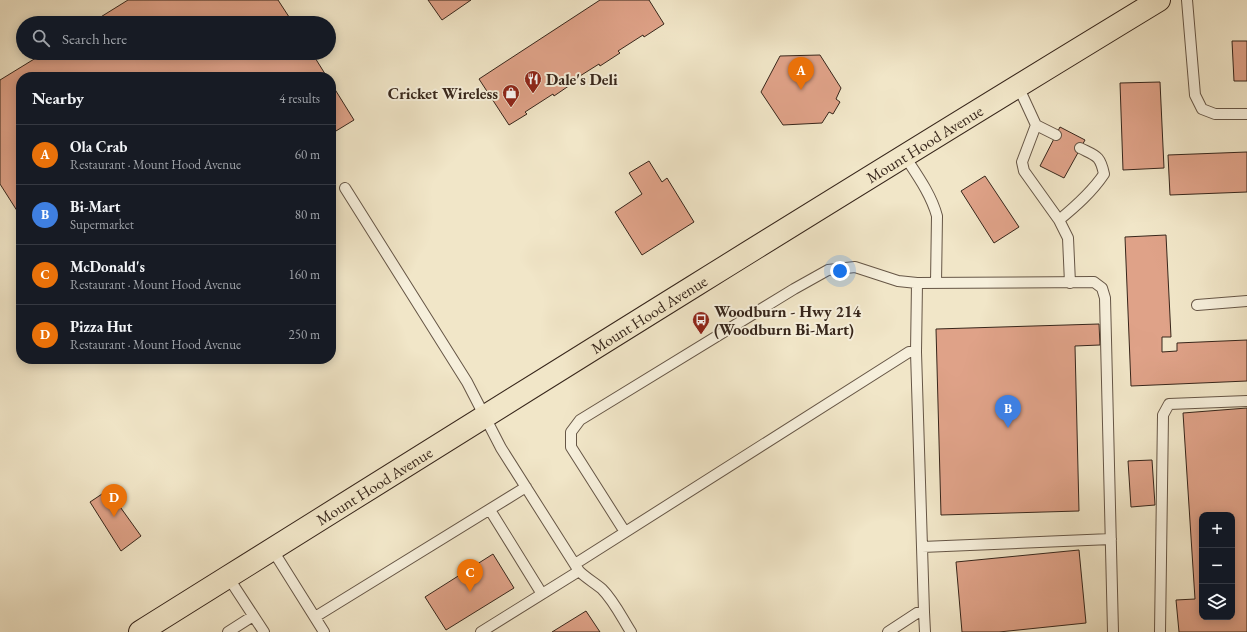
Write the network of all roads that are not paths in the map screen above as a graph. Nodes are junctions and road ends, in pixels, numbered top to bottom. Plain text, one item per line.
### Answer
1 (1159, 0) edge
2 (1187, 0) edge
3 (1018, 86) junction
4 (1247, 114) edge
5 (1036, 124) junction
6 (1056, 135) dead end
7 (1080, 148) dead end
8 (904, 155) junction
9 (345, 188) dead end
10 (1059, 220) junction
11 (936, 283) junction
12 (1070, 283) junction
13 (917, 284) junction
14 (1247, 301) edge
15 (1197, 305) dead end
16 (916, 352) junction
17 (1247, 401) edge
18 (484, 416) junction
19 (526, 487) junction
20 (490, 510) junction
21 (625, 532) junction
22 (1111, 539) junction
23 (922, 547) junction
24 (272, 549) junction
25 (577, 568) junction
26 (228, 577) junction
27 (542, 594) junction
28 (924, 612) junction
29 (253, 616) junction
30 (315, 617) junction
31 (140, 632) edge
32 (228, 632) edge
33 (264, 632) edge
34 (324, 632) edge
35 (481, 632) edge
36 (631, 632) edge
37 (888, 632) edge
38 (925, 632) edge
39 (1113, 632) edge
40 (1160, 632) edge

1 - 3 main road, Mount Hood Avenue
2 - 4 lane
3 - 5 lane
3 - 8 main road, Mount Hood Avenue
5 - 6 lane
5 - 10 lane
7 - 10 lane
8 - 11 lane
8 - 18 main road, Mount Hood Avenue
9 - 18 lane
10 - 12 lane
11 - 12 lane
11 - 13 lane
12 - 22 lane
13 - 16 lane
13 - 21 lane
14 - 15 lane
16 - 21 lane
16 - 23 lane
17 - 40 lane
18 - 19 lane
18 - 24 main road, Mount Hood Avenue
19 - 20 lane
19 - 25 lane
20 - 27 lane
20 - 30 lane
21 - 25 lane
22 - 23 lane
22 - 39 lane
23 - 28 lane
24 - 26 main road, Mount Hood Avenue
24 - 30 lane
25 - 27 lane
25 - 36 lane
26 - 29 lane
26 - 31 main road, Mount Hood Avenue
27 - 35 lane
28 - 37 lane
28 - 38 lane
29 - 32 lane
29 - 33 lane
30 - 34 lane

